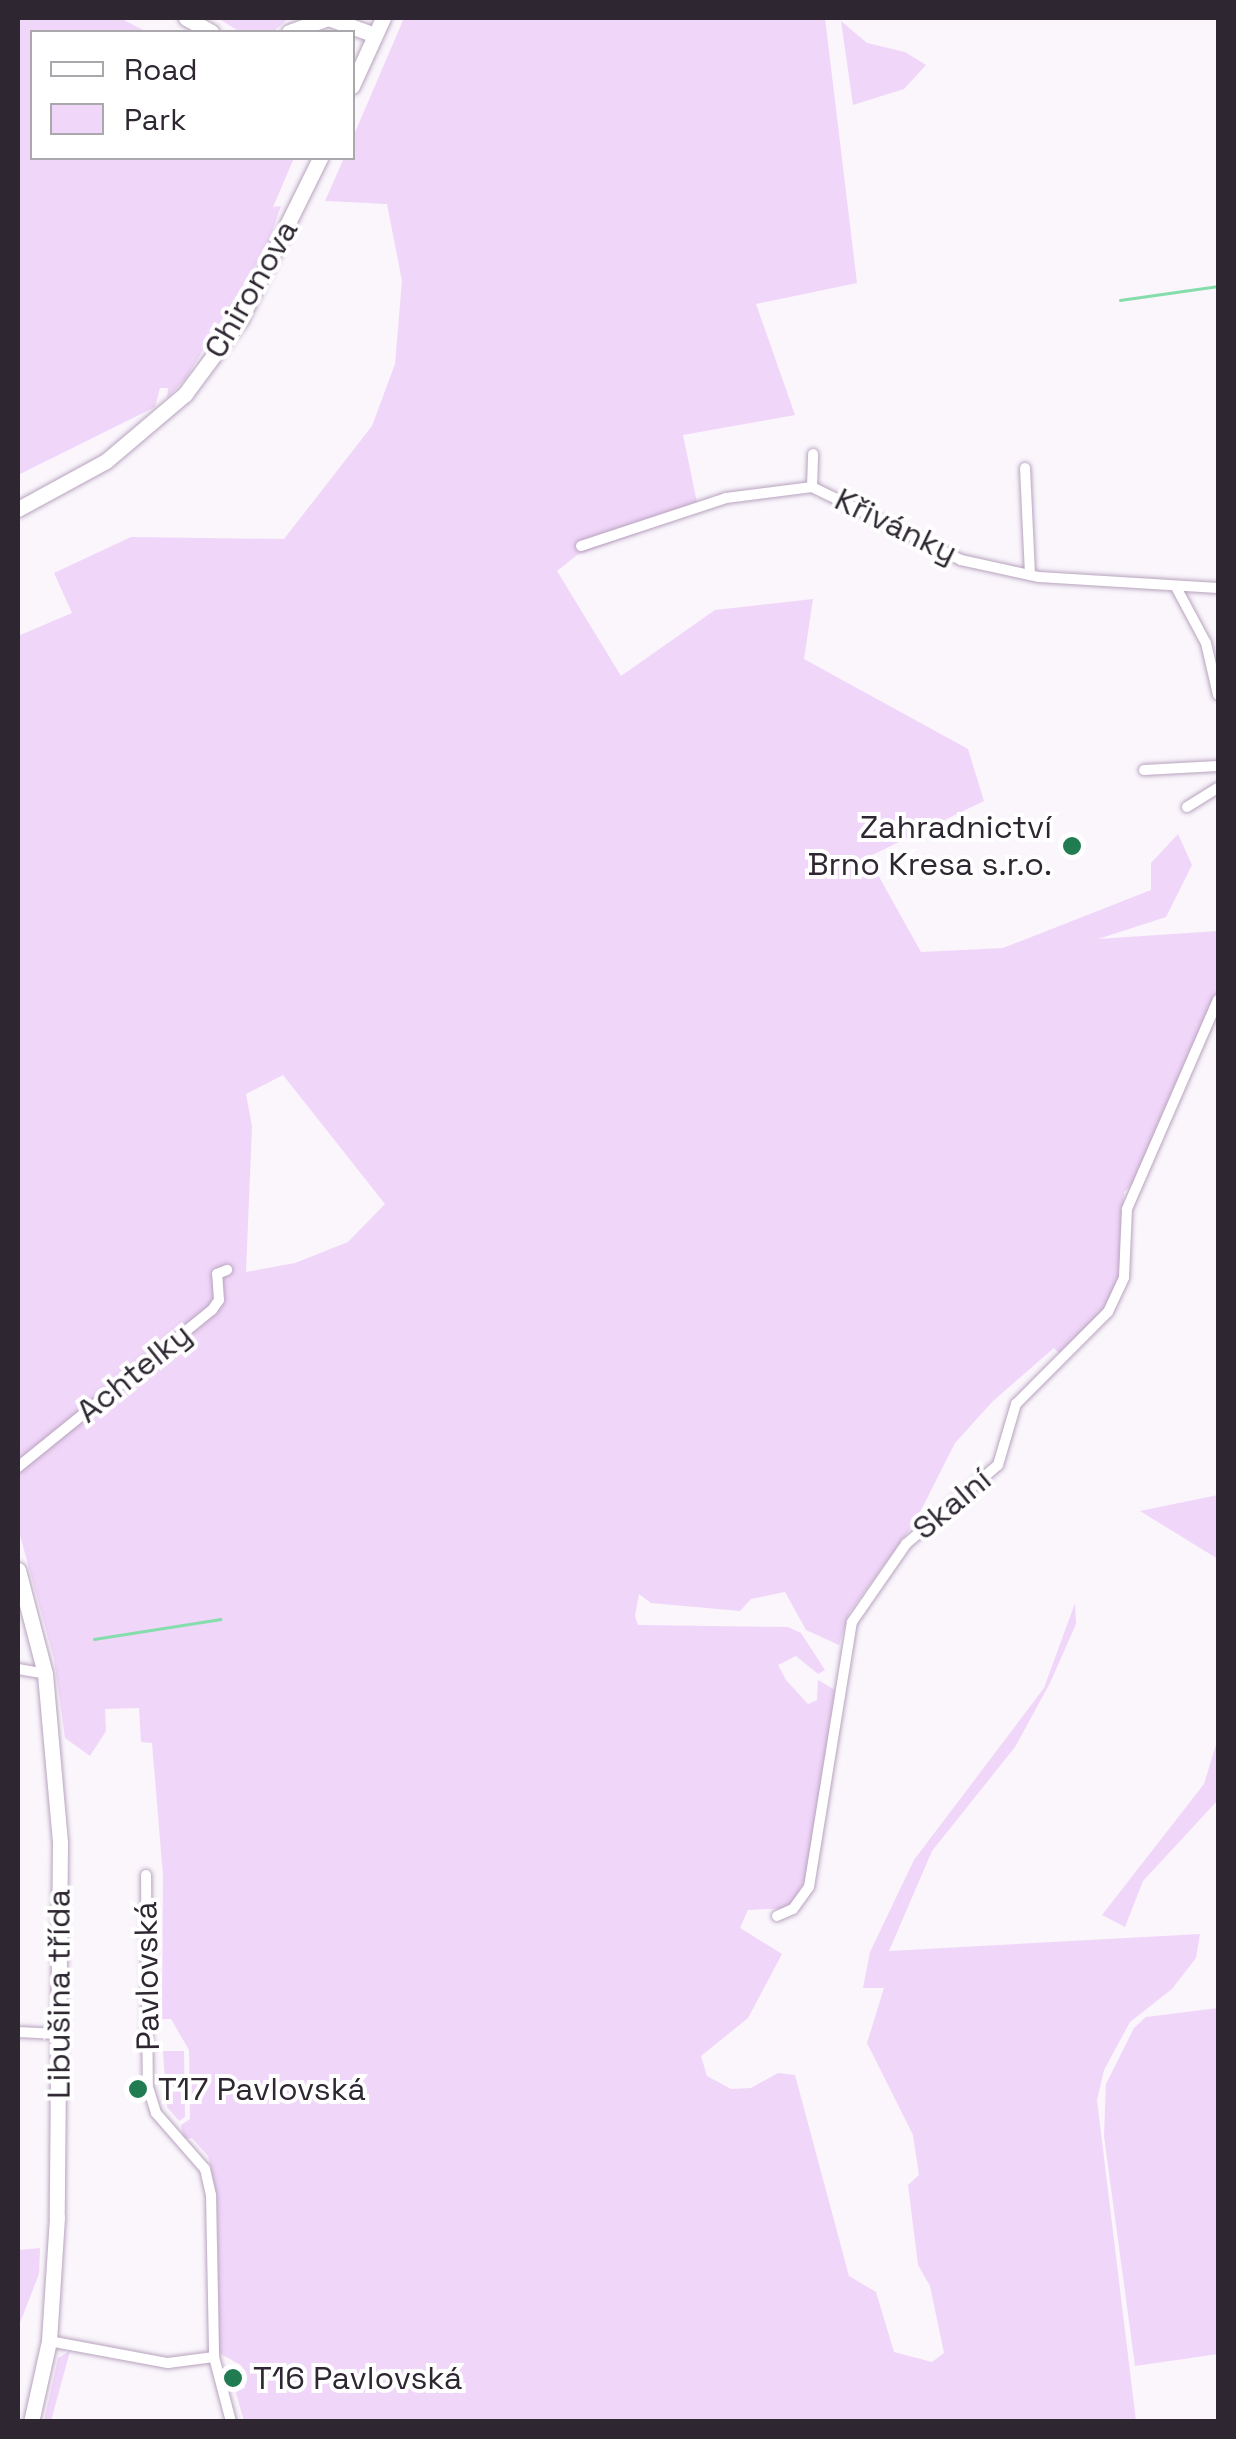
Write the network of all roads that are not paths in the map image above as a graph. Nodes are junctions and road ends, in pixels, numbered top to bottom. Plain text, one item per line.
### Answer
1 (383, 18) edge
2 (295, 30) edge
3 (375, 36) junction
4 (355, 79) edge
5 (319, 160) edge
6 (812, 454) dead end
7 (1025, 468) dead end
8 (812, 487) junction
9 (18, 509) edge
10 (581, 546) dead end
11 (1030, 575) junction
12 (1218, 588) edge
13 (1177, 589) junction
14 (1218, 695) edge
15 (1218, 766) edge
16 (1144, 770) dead end
17 (1218, 788) edge
18 (1186, 807) dead end
19 (1218, 1000) edge
20 (227, 1270) dead end
21 (18, 1466) edge
22 (18, 1570) edge
23 (18, 1670) edge
24 (45, 1674) junction
25 (146, 1875) dead end
26 (777, 1916) dead end
27 (18, 2032) edge
28 (58, 2034) junction
29 (49, 2341) junction
30 (214, 2358) junction
31 (32, 2422) edge
32 (231, 2422) edge

1 - 3 street
2 - 3 street
3 - 4 street
5 - 9 street, Chironova
6 - 8 street
7 - 11 street
8 - 10 street, Křivánky
8 - 11 street, Křivánky
11 - 13 street, Křivánky
12 - 13 street, Křivánky
13 - 14 street
15 - 16 street
17 - 18 street
19 - 26 street, Skalní
20 - 21 street, Achtelky
22 - 24 street, Libušina třída
23 - 24 street
24 - 28 street, Libušina třída
25 - 30 street, Pavlovská
27 - 28 street
28 - 29 street, Libušina třída
29 - 30 street
29 - 31 street, Libušina třída
30 - 32 street, Pavlovská

